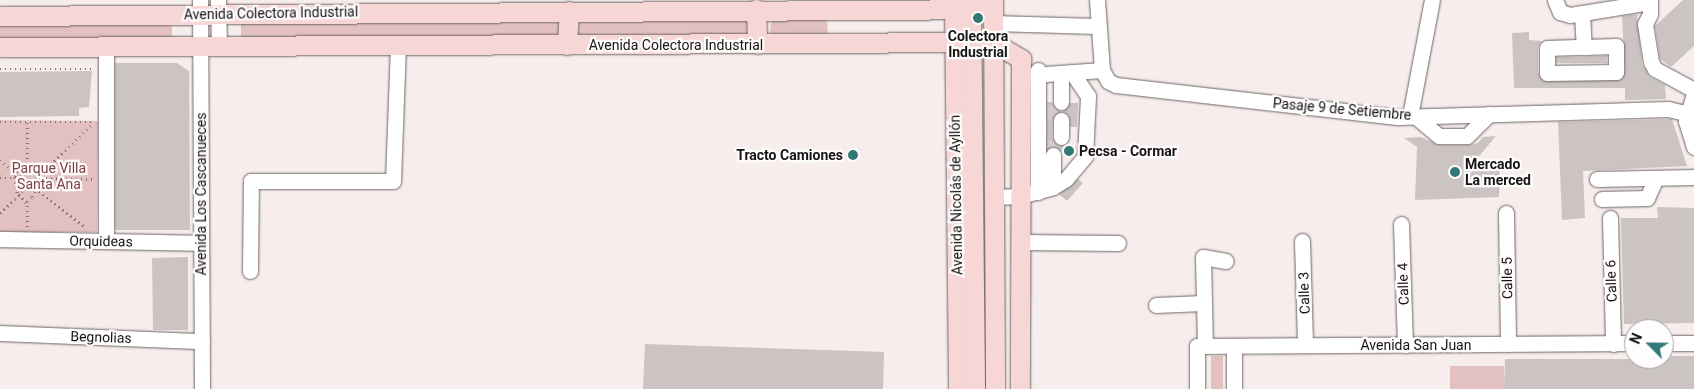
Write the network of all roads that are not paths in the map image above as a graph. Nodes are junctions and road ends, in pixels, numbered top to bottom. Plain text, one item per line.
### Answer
1 (1097, 0) edge
2 (1432, 0) edge
3 (1555, 0) edge
4 (1650, 1) edge
5 (962, 4) edge
6 (760, 6) edge
7 (209, 7) edge
8 (569, 10) junction
9 (992, 11) edge
10 (1582, 14) junction
11 (0, 16) edge
12 (1097, 26) junction
13 (962, 42) junction
14 (992, 42) junction
15 (757, 44) junction
16 (567, 45) junction
17 (398, 46) junction
18 (0, 47) edge
19 (106, 47) junction
20 (209, 47) junction
21 (1584, 47) junction
22 (1021, 59) junction
23 (1102, 70) junction
24 (1054, 72) junction
25 (1694, 92) edge
26 (1053, 102) tunnel mouth
27 (1489, 114) junction
28 (1690, 114) edge
29 (1413, 116) junction
30 (1053, 120) tunnel mouth
31 (1053, 137) tunnel mouth
32 (1694, 147) edge
33 (1053, 155) tunnel mouth
34 (1694, 177) edge
35 (1656, 178) junction
36 (1597, 179) dead end
37 (1043, 190) junction
38 (973, 194) junction
39 (993, 197) junction
40 (1602, 199) dead end
41 (1506, 213) dead end
42 (1610, 218) dead end
43 (1401, 224) dead end
44 (0, 239) edge
45 (106, 241) junction
46 (1302, 241) dead end
47 (1020, 242) junction
48 (201, 243) junction
49 (1118, 243) dead end
50 (1226, 261) dead end
51 (250, 271) dead end
52 (1203, 303) junction
53 (1156, 305) dead end
54 (0, 333) edge
55 (202, 341) junction
56 (1674, 343) edge
57 (1694, 343) edge
58 (1508, 344) junction
59 (1613, 344) junction
60 (1624, 344) edge
61 (1305, 345) junction
62 (1405, 345) junction
63 (1201, 346) junction
64 (1234, 346) junction
65 (202, 389) edge
66 (958, 389) edge
67 (975, 389) edge
68 (995, 389) edge
69 (1020, 389) edge
70 (1197, 389) edge
71 (1234, 389) edge

1 - 12 street
2 - 29 street
3 - 10 street
4 - 10 street
4 - 25 street
5 - 6 main road, Avenida Colectora Industrial
5 - 9 main road, Avenida Colectora Industrial
5 - 13 main road, Avenida Nicolás de Ayllón
6 - 8 main road, Avenida Colectora Industrial
6 - 15 main road
7 - 8 main road, Avenida Colectora Industrial
7 - 11 main road, Avenida Colectora Industrial
7 - 20 street, Avenida Los Cascanueces
8 - 16 main road
9 - 12 street
9 - 14 main road
10 - 21 street
12 - 23 street
13 - 14 main road, Avenida Colectora Industrial
13 - 15 main road, Avenida Colectora Industrial
13 - 38 main road, Avenida Nicolás de Ayllón
13 - 66 main road, Avenida Nicolás de Ayllón
14 - 22 main road
14 - 39 main road
15 - 16 main road, Avenida Colectora Industrial
16 - 17 main road, Avenida Colectora Industrial
17 - 20 main road, Avenida Colectora Industrial
17 - 51 street
18 - 19 main road, Avenida Colectora Industrial
19 - 20 main road, Avenida Colectora Industrial
19 - 45 street
20 - 48 street, Avenida Los Cascanueces
21 - 21 street
22 - 24 street
22 - 37 main road
23 - 24 street
23 - 29 street, Pasaje 9 de Setiembre
24 - 26 street
24 - 37 street
24 - 37 street
25 - 28 street
27 - 28 street, Pasaje 9 de Setiembre
27 - 29 street, Pasaje 9 de Setiembre
27 - 29 street
28 - 32 street
30 - 31 street
33 - 37 street
34 - 35 street
35 - 36 street
35 - 40 street
37 - 39 street
37 - 47 main road
38 - 39 main road
38 - 67 main road, Avenida Nicolás de Ayllón
39 - 68 main road
41 - 58 street, Calle 5
42 - 59 street, Calle 6
43 - 62 street, Calle 4
44 - 45 street, Orquideas
45 - 48 street, Orquideas
46 - 61 street, Calle 3
47 - 49 street
47 - 69 main road
48 - 55 street, Avenida Los Cascanueces
50 - 52 street
52 - 53 street
52 - 63 street
54 - 55 street, Begnolias
55 - 65 street, Avenida Los Cascanueces
56 - 57 street
58 - 59 street, Avenida San Juan
58 - 62 street, Avenida San Juan
59 - 60 street, Avenida San Juan
61 - 62 street, Avenida San Juan
61 - 64 street, Avenida San Juan
63 - 64 street, Avenida San Juan
63 - 70 street
64 - 71 street

